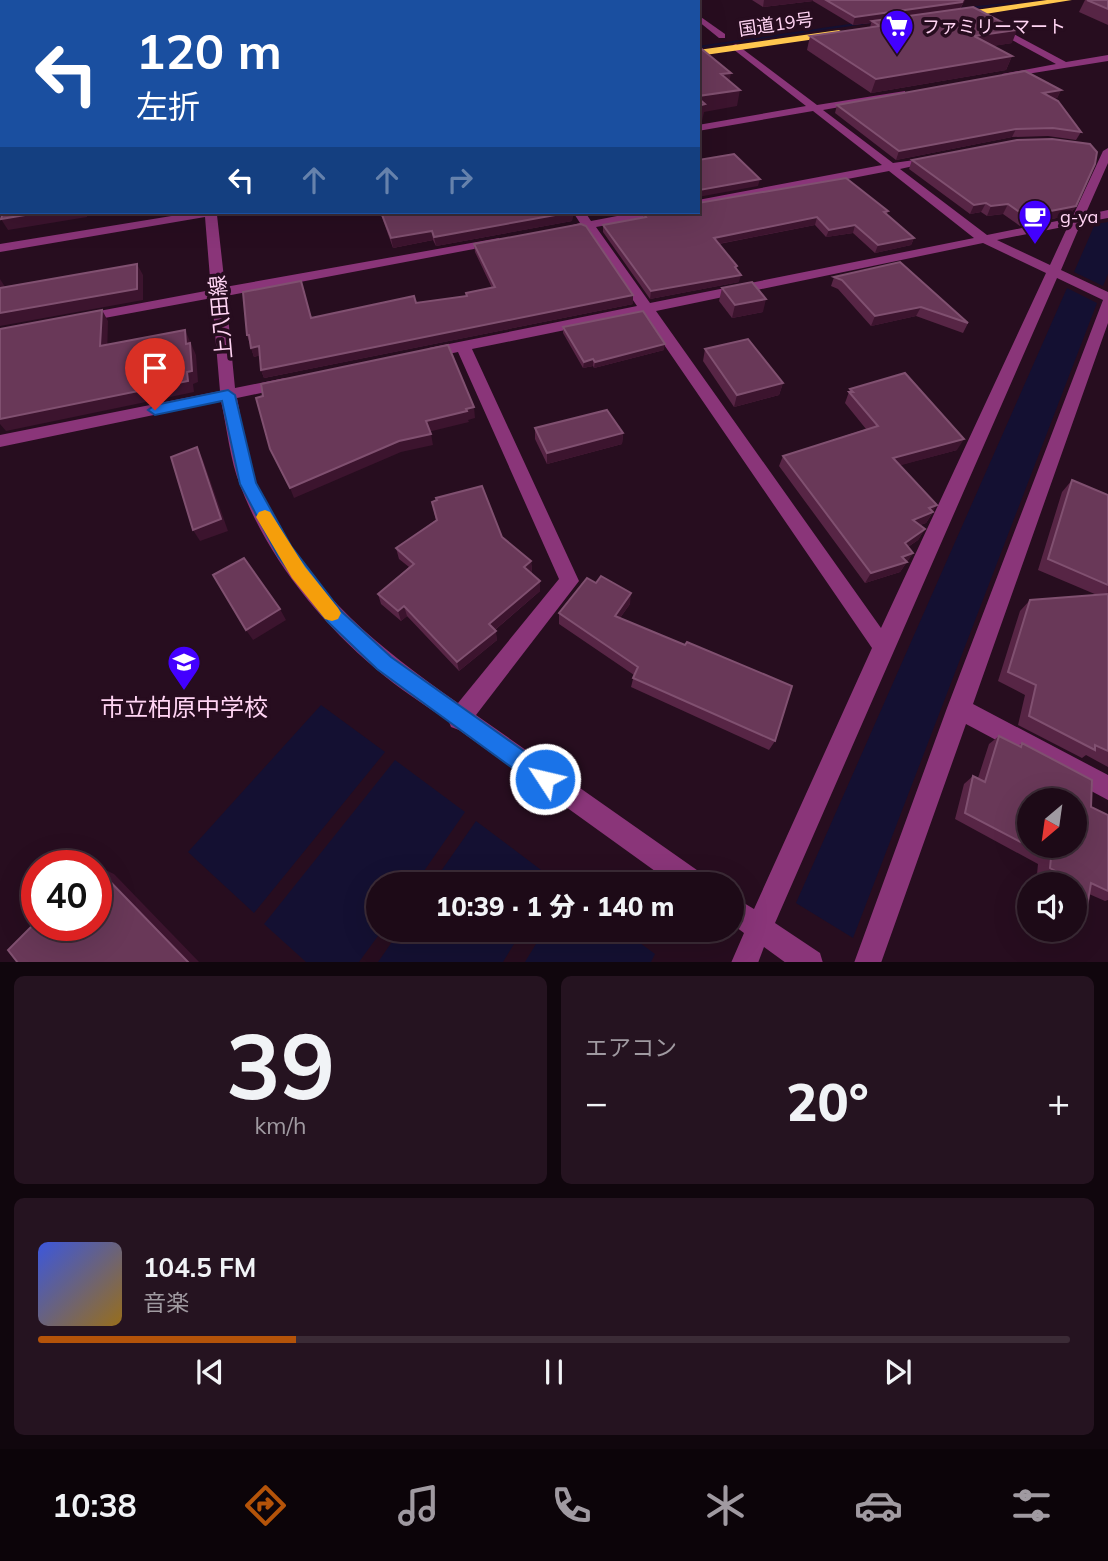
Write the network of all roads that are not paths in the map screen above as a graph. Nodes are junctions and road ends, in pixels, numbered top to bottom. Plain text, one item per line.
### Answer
1 (1067, 0) edge
2 (970, 14) junction
3 (943, 18) edge
4 (700, 19) edge
5 (846, 32) edge
6 (736, 34) dead end
7 (722, 36) junction
8 (710, 38) dead end
9 (736, 47) junction
10 (700, 53) edge
11 (1108, 58) edge
12 (1066, 66) junction
13 (987, 79) edge
14 (908, 92) edge
15 (816, 108) junction
16 (700, 128) edge
17 (1104, 150) edge
18 (945, 157) edge
19 (891, 168) junction
20 (700, 204) edge
21 (201, 214) edge
22 (213, 214) edge
23 (632, 214) edge
24 (1108, 214) edge
25 (584, 218) edge
26 (1078, 220) junction
27 (547, 232) edge
28 (984, 239) junction
29 (506, 240) edge
30 (0, 248) edge
31 (1054, 272) junction
32 (217, 292) junction
33 (1108, 297) edge
34 (1108, 303) edge
35 (644, 308) junction
36 (68, 321) edge
37 (463, 346) junction
38 (410, 357) edge
39 (304, 379) edge
40 (228, 395) junction
41 (0, 441) edge
42 (883, 647) junction
43 (958, 708) junction
44 (459, 719) junction
45 (1108, 788) edge
46 (678, 872) edge
47 (744, 918) edge
48 (759, 929) junction
49 (744, 962) edge
50 (810, 962) edge
51 (867, 962) edge

1 - 2 highway
2 - 3 highway
2 - 12 street
4 - 7 street
5 - 9 highway, 国道19号
6 - 7 highway, 国道19号
7 - 8 highway, 国道19号
9 - 10 highway, 国道19号
9 - 15 street
11 - 12 street
12 - 13 street
14 - 15 street
15 - 16 street
15 - 19 street
17 - 26 street
18 - 19 street
19 - 20 street
19 - 28 street
21 - 30 street
22 - 32 street, 上八田線
23 - 25 street
24 - 26 street
25 - 27 street
25 - 35 street
26 - 28 street
26 - 31 street
28 - 31 street
28 - 35 street
29 - 32 street
31 - 33 street
31 - 42 street
32 - 36 street
32 - 40 street, 上八田線
34 - 43 street
35 - 37 street
35 - 42 street
37 - 38 street
37 - 44 street
39 - 40 street
40 - 41 street
40 - 44 street, 上八田線
42 - 48 street
43 - 45 street
43 - 51 street
44 - 46 street, 上八田線
47 - 48 street
48 - 49 street
48 - 50 street

